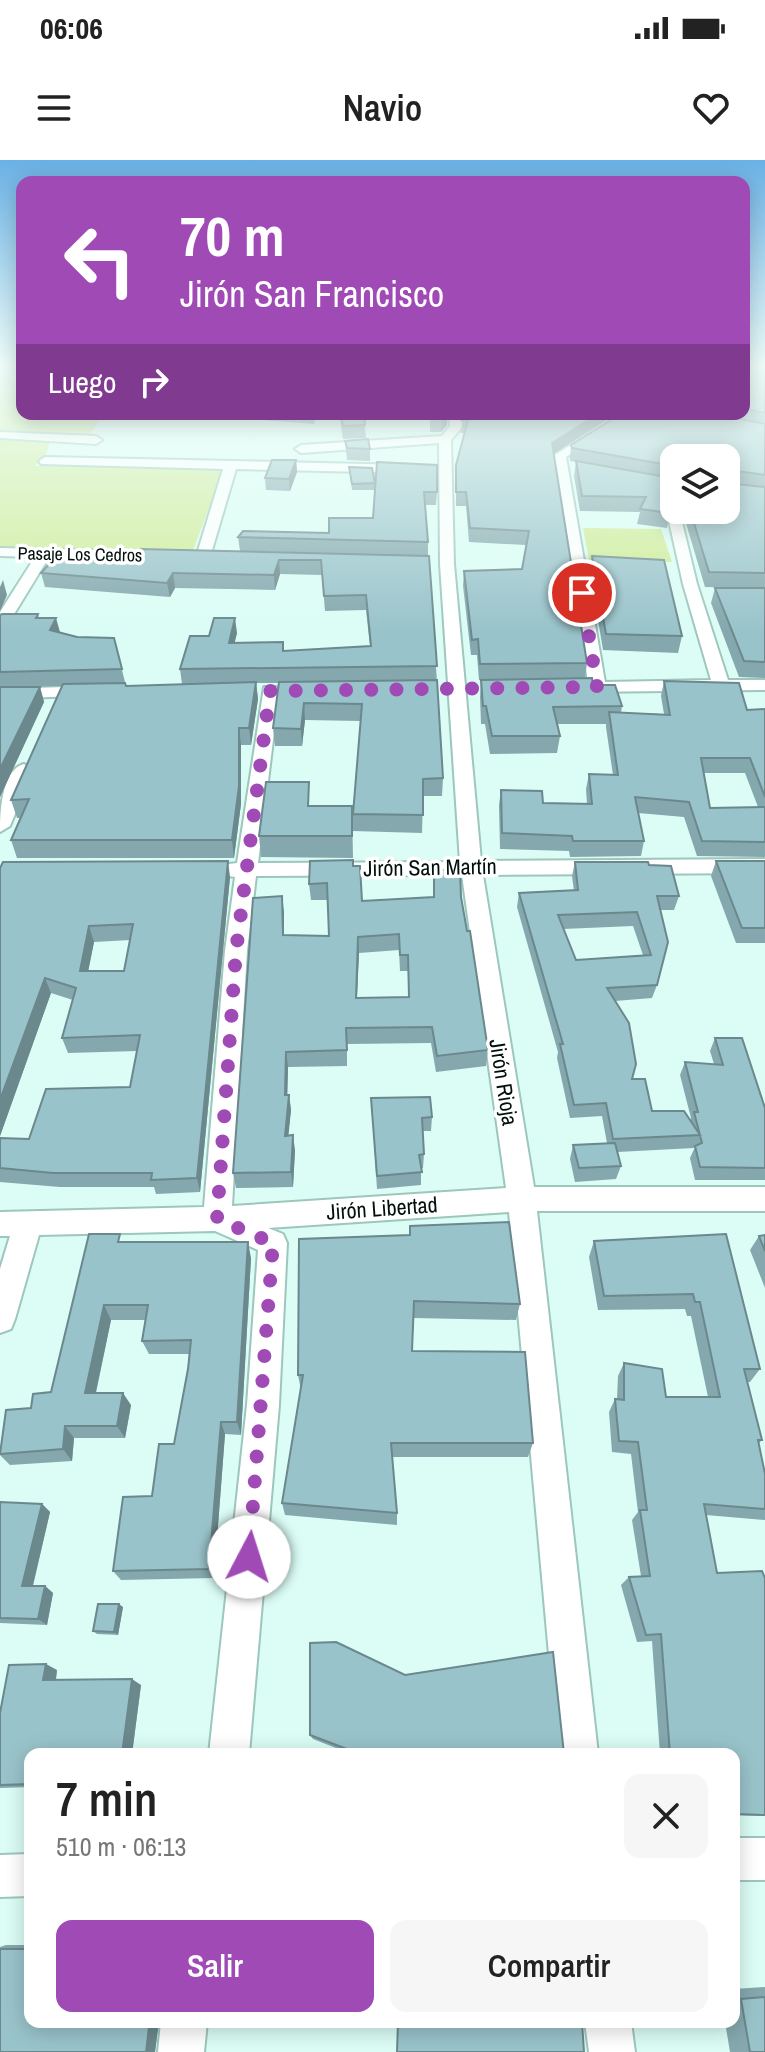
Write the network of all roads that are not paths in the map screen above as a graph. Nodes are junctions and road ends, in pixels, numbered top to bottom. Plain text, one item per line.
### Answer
1 (446, 454) edge
2 (561, 454) edge
3 (45, 461) dead end
4 (231, 464) junction
5 (446, 469) junction
6 (646, 482) edge
7 (660, 484) edge
8 (682, 524) edge
9 (0, 552) edge
10 (45, 552) junction
11 (203, 557) junction
12 (225, 557) edge
13 (0, 624) edge
14 (721, 684) junction
15 (765, 685) edge
16 (597, 687) junction
17 (566, 688) edge
18 (61, 691) junction
19 (121, 691) edge
20 (270, 691) dead end
21 (0, 694) edge
22 (48, 719) edge
23 (35, 748) edge
24 (0, 826) edge
25 (765, 866) edge
26 (471, 867) junction
27 (214, 870) edge
28 (245, 870) junction
29 (522, 1199) junction
30 (765, 1199) edge
31 (217, 1219) junction
32 (14, 1224) edge
33 (0, 1319) edge
34 (230, 1748) edge
35 (577, 1748) edge
36 (740, 1859) edge
37 (765, 1859) edge
38 (24, 1875) edge
39 (0, 1876) edge
40 (183, 2028) edge
41 (609, 2028) edge
42 (181, 2052) edge
43 (612, 2052) edge

1 - 5 street, Jirón Rioja
2 - 16 street
3 - 4 street
4 - 5 street
4 - 11 street
5 - 26 street, Jirón Rioja
6 - 7 street
8 - 14 street
9 - 10 street, Pasaje Los Cedros
10 - 11 street, Pasaje Los Cedros
10 - 13 street
11 - 12 street, Pasaje Los Cedros
14 - 15 street
14 - 16 street
16 - 17 street
18 - 19 street
18 - 21 street
18 - 22 street
20 - 28 street
23 - 24 street
25 - 26 street, Jirón San Martín
26 - 28 street, Jirón San Martín
26 - 29 street, Jirón Rioja
27 - 28 street, Jirón San Martín
28 - 31 street
29 - 30 street, Jirón Libertad
29 - 31 street, Jirón Libertad
29 - 35 street, Jirón Rioja
31 - 32 street, Jirón Libertad
31 - 34 street
32 - 33 street
36 - 37 street
38 - 39 street
40 - 42 street
41 - 43 street

